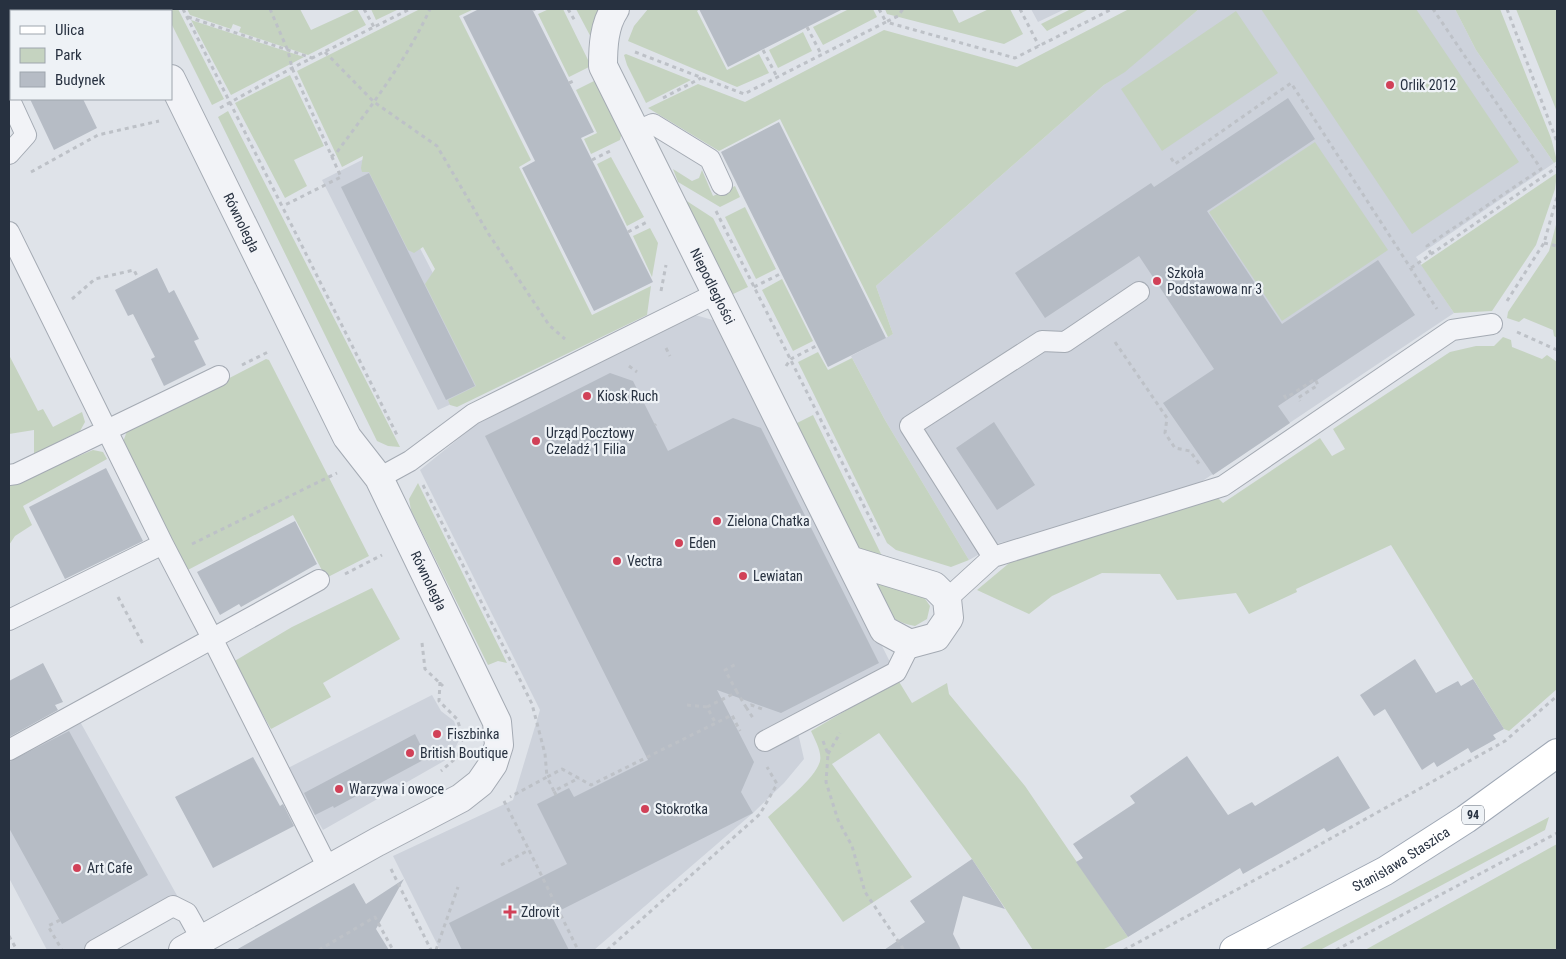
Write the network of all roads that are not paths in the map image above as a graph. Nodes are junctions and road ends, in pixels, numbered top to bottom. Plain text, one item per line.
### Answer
1 (615, 9) edge
2 (172, 81) edge
3 (9, 98) edge
4 (636, 132) junction
5 (9, 154) edge
6 (722, 184) dead end
7 (9, 232) edge
8 (1139, 292) dead end
9 (717, 293) junction
10 (1492, 324) road end
11 (219, 376) dead end
12 (108, 429) junction
13 (9, 475) edge
14 (379, 478) junction
15 (166, 550) junction
16 (993, 557) junction
17 (849, 560) junction
18 (319, 580) dead end
19 (947, 599) junction
20 (9, 620) edge
21 (212, 638) junction
22 (910, 644) junction
23 (765, 741) road end
24 (9, 750) edge
25 (1557, 753) edge
26 (329, 870) junction
27 (192, 945) edge
28 (96, 950) edge
29 (1234, 950) edge

1 - 4 street, Niepodległości
2 - 14 street, Równoległa
3 - 5 lane
4 - 6 lane
4 - 9 street, Niepodległości
7 - 12 lane
8 - 16 lane
9 - 14 lane
9 - 17 street, Niepodległości
10 - 16 lane
11 - 12 lane
12 - 13 lane
12 - 15 lane
14 - 26 street, Równoległa
15 - 20 lane
15 - 21 lane
16 - 19 lane
17 - 19 street
17 - 22 street, Niepodległości
18 - 21 lane
19 - 22 street
21 - 24 lane
21 - 26 lane
22 - 23 lane
25 - 29 main road, Stanisława Staszica / 94
26 - 27 street, Równoległa
27 - 28 lane

